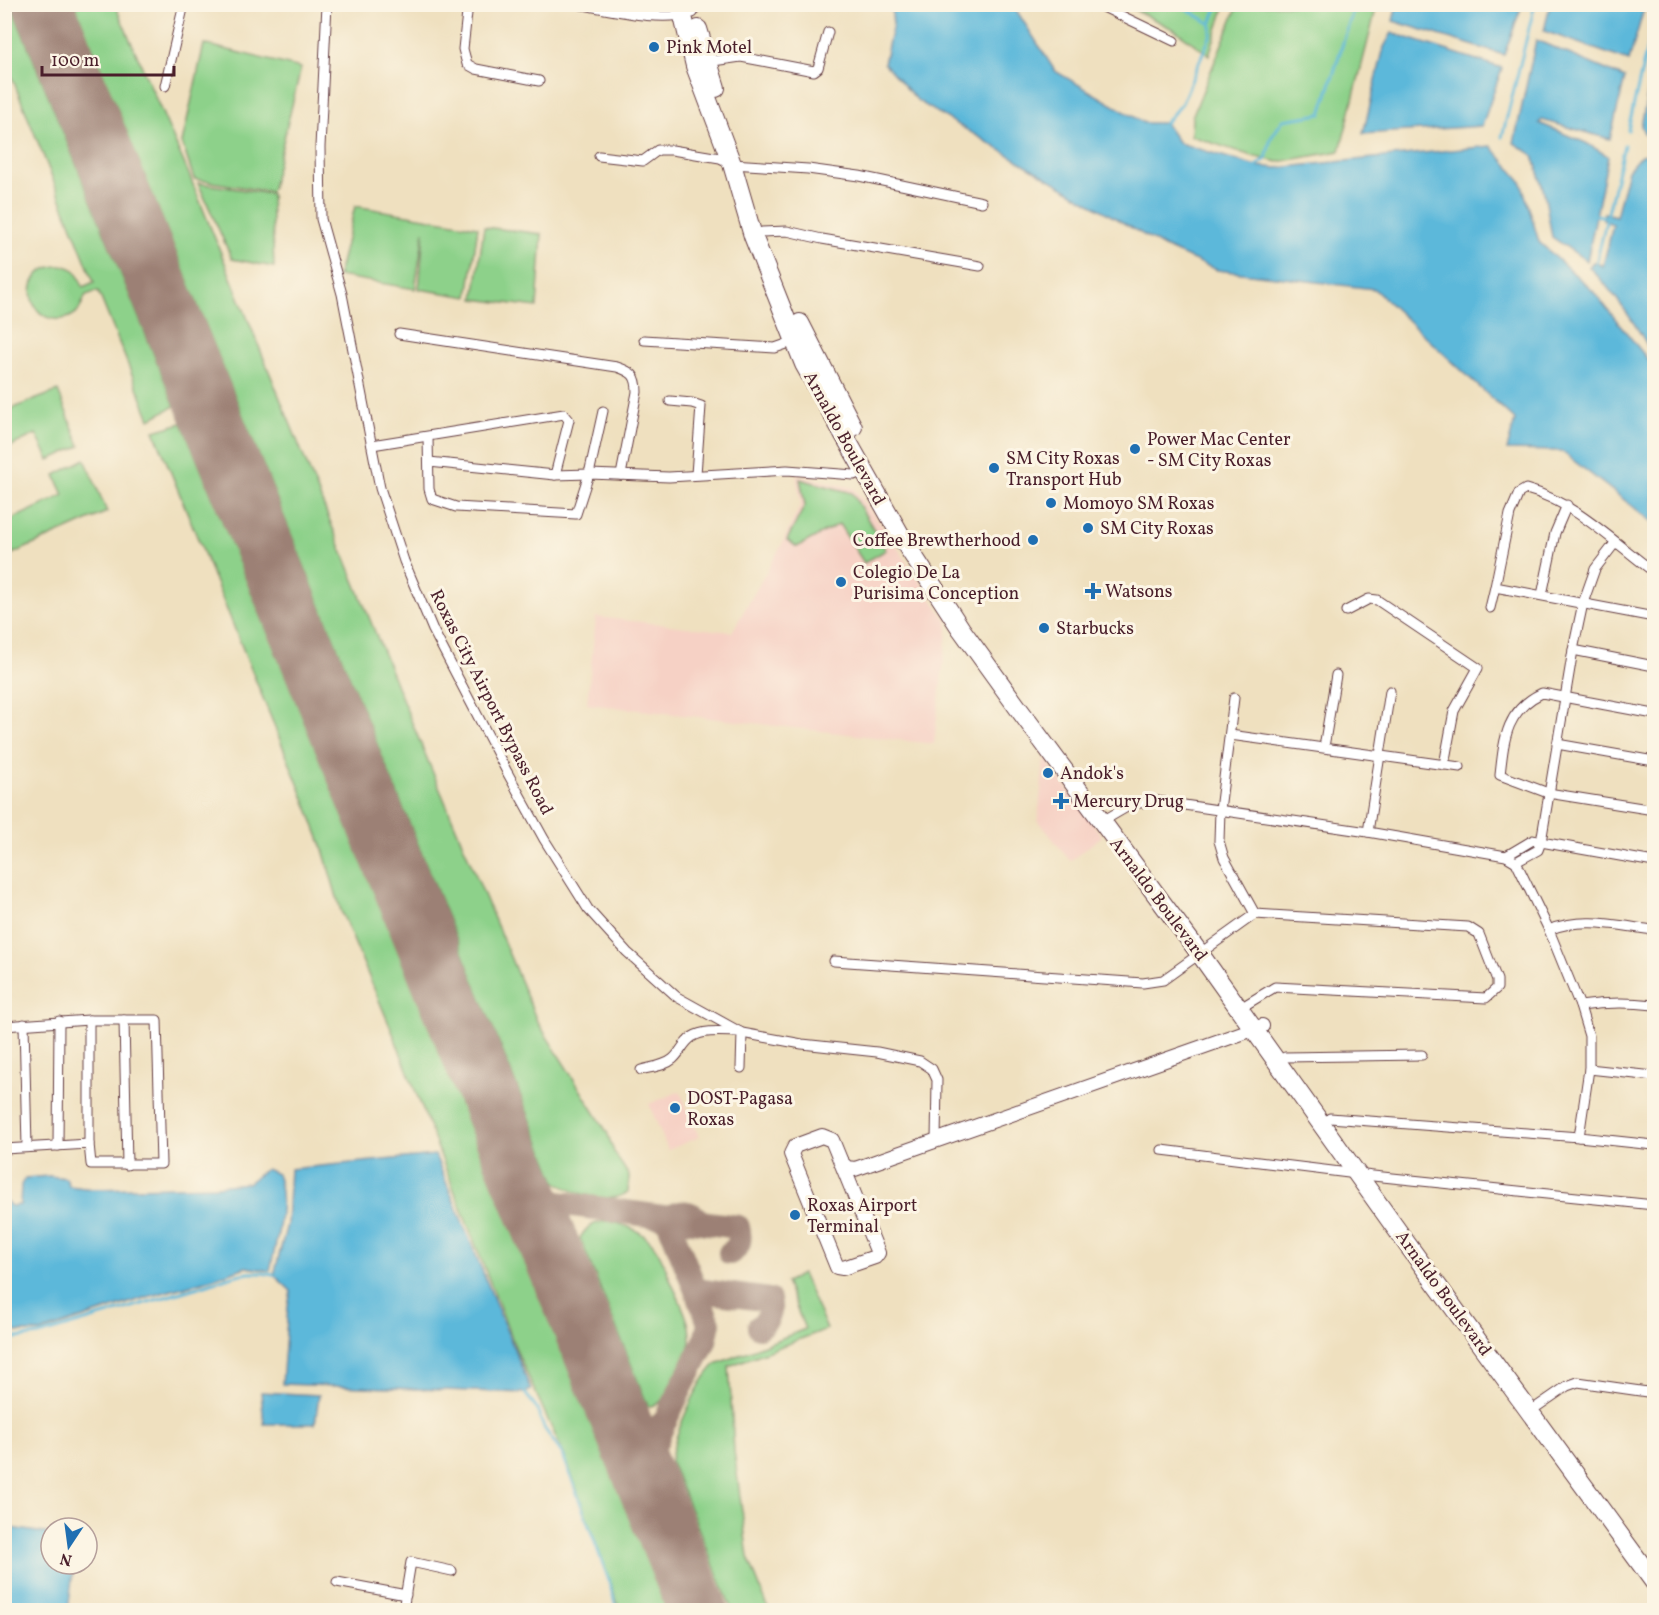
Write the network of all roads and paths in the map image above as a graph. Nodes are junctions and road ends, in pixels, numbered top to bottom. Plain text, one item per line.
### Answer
1 (184, 4) edge
2 (327, 4) edge
3 (468, 4) edge
4 (577, 4) edge
5 (1097, 4) edge
6 (687, 10) edge
7 (828, 32) dead end
8 (1174, 41) dead end
9 (701, 64) junction
10 (539, 81) dead end
11 (165, 86) dead end
12 (598, 156) dead end
13 (737, 164) junction
14 (982, 202) dead end
15 (758, 234) junction
16 (980, 266) dead end
17 (399, 334) dead end
18 (800, 339) junction
19 (644, 340) dead end
20 (670, 401) dead end
21 (603, 411) dead end
22 (428, 437) junction
23 (372, 445) junction
24 (429, 462) junction
25 (589, 474) junction
26 (696, 474) junction
27 (555, 475) junction
28 (621, 475) junction
29 (872, 479) junction
30 (1567, 505) junction
31 (1615, 543) junction
32 (1654, 572) edge
33 (1495, 587) junction
34 (1542, 595) junction
35 (1582, 603) junction
36 (1490, 608) dead end
37 (1346, 611) dead end
38 (1654, 617) edge
39 (1573, 650) junction
40 (1654, 666) edge
41 (1336, 675) dead end
42 (1390, 692) dead end
43 (1234, 698) dead end
44 (1566, 698) junction
45 (1654, 714) edge
46 (1230, 735) junction
47 (1557, 744) junction
48 (1324, 747) junction
49 (1379, 755) junction
50 (1654, 761) edge
51 (1444, 765) junction
52 (1460, 767) dead end
53 (1548, 793) junction
54 (1220, 810) junction
55 (1654, 810) edge
56 (1105, 819) junction
57 (1368, 832) junction
58 (1541, 842) junction
59 (1506, 856) junction
60 (1516, 862) junction
61 (1654, 862) edge
62 (1255, 914) junction
63 (1548, 930) junction
64 (1654, 930) edge
65 (1204, 952) junction
66 (834, 961) dead end
67 (1246, 1004) junction
68 (1654, 1005) edge
69 (1580, 1006) junction
70 (89, 1020) junction
71 (124, 1020) junction
72 (59, 1021) junction
73 (24, 1024) junction
74 (4, 1026) edge
75 (1258, 1028) junction
76 (742, 1032) junction
77 (1422, 1055) dead end
78 (1285, 1057) junction
79 (741, 1068) dead end
80 (1589, 1069) junction
81 (641, 1070) dead end
82 (1654, 1076) edge
83 (1311, 1100) junction
84 (1330, 1119) junction
85 (1579, 1137) junction
86 (936, 1141) junction
87 (89, 1144) junction
88 (1654, 1145) edge
89 (58, 1146) junction
90 (27, 1147) junction
91 (4, 1149) edge
92 (1162, 1150) dead end
93 (841, 1162) junction
94 (127, 1165) junction
95 (855, 1169) junction
96 (1365, 1175) junction
97 (849, 1183) junction
98 (1654, 1205) edge
99 (1515, 1382) junction
100 (1654, 1393) edge
101 (1538, 1406) junction
102 (1565, 1453) junction
103 (1620, 1527) junction
104 (1654, 1566) edge
105 (452, 1571) dead end
106 (337, 1582) dead end
107 (1654, 1582) edge
108 (406, 1595) junction
109 (404, 1611) edge

1 - 11 street
2 - 23 street, Roxas City Airport Bypass Road
3 - 10 street
4 - 6 street
5 - 8 street
6 - 9 highway, Arnaldo Boulevard
7 - 9 street
9 - 13 highway, Arnaldo Boulevard
12 - 13 street
13 - 14 street
13 - 15 highway, Arnaldo Boulevard
15 - 16 street
15 - 18 highway, Arnaldo Boulevard
17 - 28 street
18 - 19 street
18 - 29 highway, Arnaldo Boulevard
20 - 26 street
21 - 25 street
22 - 23 street
22 - 24 street
22 - 27 street
23 - 76 street, Roxas City Airport Bypass Road
24 - 25 street
24 - 27 street
25 - 27 street
25 - 28 street
26 - 28 street
26 - 29 street
29 - 56 highway, Arnaldo Boulevard
30 - 31 street
30 - 33 street
30 - 34 street
31 - 32 street
31 - 35 street
33 - 34 street
33 - 36 street
34 - 35 street
35 - 38 street
35 - 39 street
37 - 51 street
39 - 40 street
39 - 44 street
41 - 48 street
42 - 49 street
43 - 46 street
44 - 45 street
44 - 47 street
44 - 53 street
46 - 48 street
46 - 54 street
47 - 50 street
47 - 53 street
48 - 49 street
49 - 51 street
49 - 57 street
51 - 52 street
53 - 55 street
53 - 58 street
54 - 56 street
54 - 57 street
54 - 62 street
56 - 65 highway, Arnaldo Boulevard
57 - 59 street
58 - 59 street
58 - 60 street
58 - 61 street
59 - 60 street
60 - 63 street
62 - 65 street
62 - 67 street
63 - 64 street
63 - 69 street
65 - 66 street
65 - 67 highway, Arnaldo Boulevard
65 - 75 highway, Arnaldo Boulevard
67 - 75 highway, Arnaldo Boulevard
68 - 69 street
69 - 80 street
70 - 71 street
70 - 72 street
70 - 87 street
71 - 94 street
71 - 94 street
72 - 73 street
72 - 89 street
73 - 74 street
73 - 90 street
75 - 78 highway, Arnaldo Boulevard
75 - 83 highway, Arnaldo Boulevard
75 - 86 street
76 - 79 street
76 - 81 street
76 - 86 street, Roxas City Airport Bypass Road
77 - 78 street
78 - 83 highway, Arnaldo Boulevard
80 - 82 street
80 - 85 street
83 - 84 highway, Arnaldo Boulevard
83 - 96 highway, Arnaldo Boulevard
84 - 85 street
84 - 96 highway, Arnaldo Boulevard
85 - 88 street
86 - 95 street
87 - 89 street
87 - 94 street
89 - 90 street
90 - 91 street
92 - 96 street
93 - 95 street
93 - 97 street
93 - 97 street
95 - 97 street
96 - 98 street
96 - 99 highway, Arnaldo Boulevard
99 - 101 highway, Arnaldo Boulevard
99 - 102 highway, Arnaldo Boulevard
100 - 101 street
101 - 102 highway, Arnaldo Boulevard
102 - 103 highway, Arnaldo Boulevard
103 - 104 highway, Arnaldo Boulevard
103 - 107 highway, Arnaldo Boulevard
105 - 108 street
106 - 108 street
108 - 109 street

